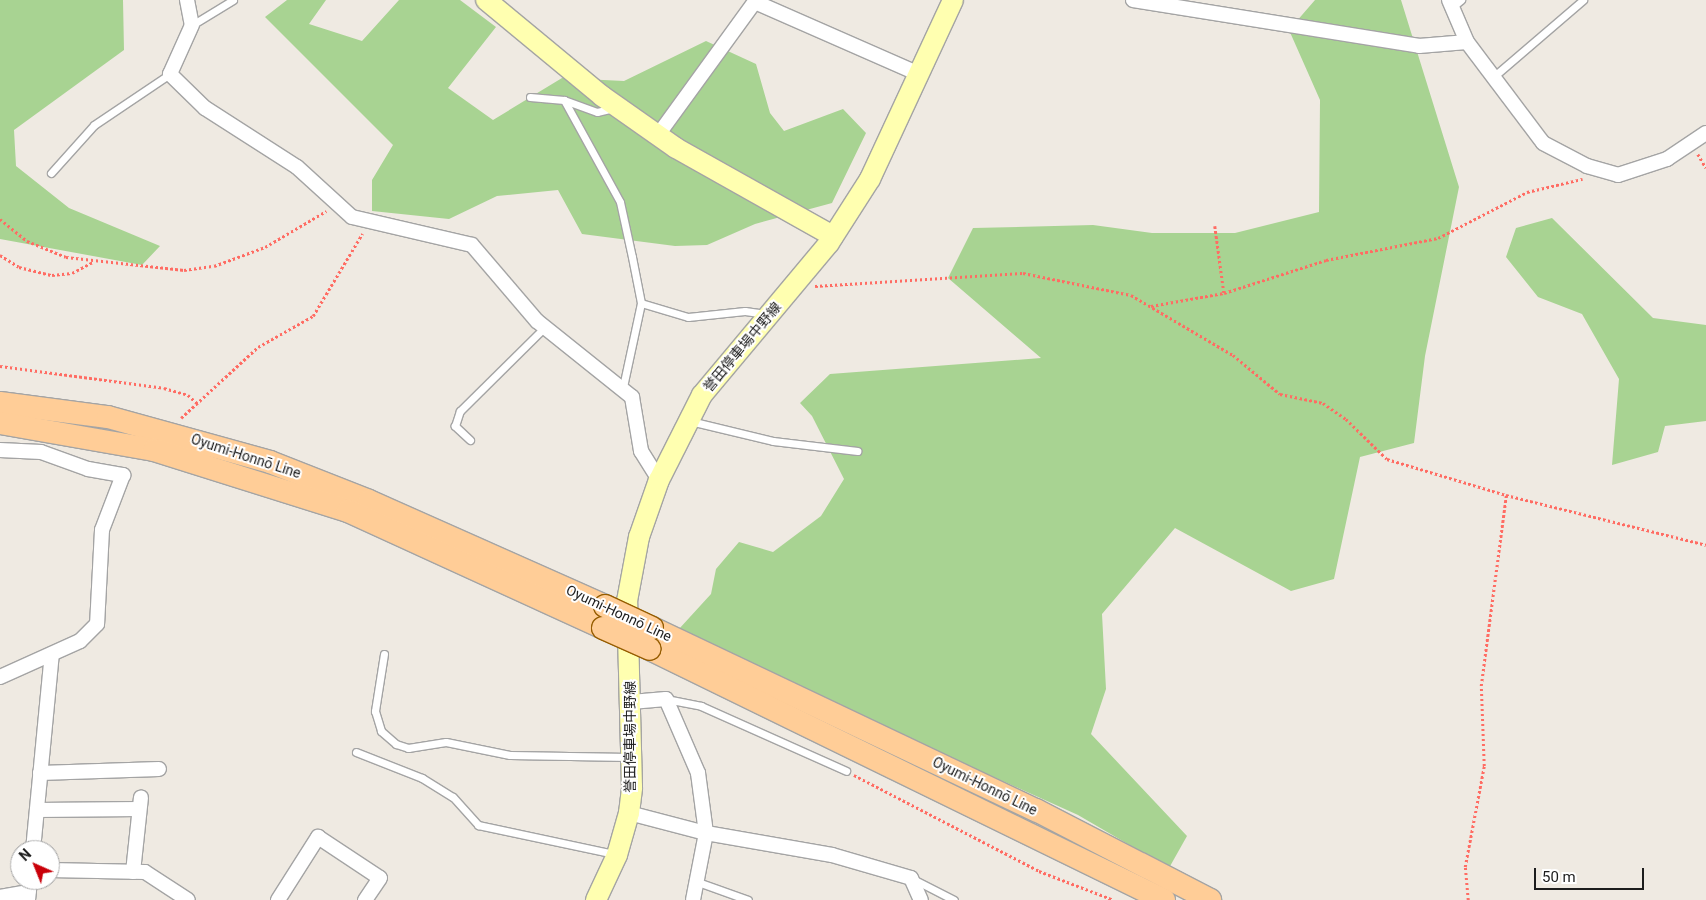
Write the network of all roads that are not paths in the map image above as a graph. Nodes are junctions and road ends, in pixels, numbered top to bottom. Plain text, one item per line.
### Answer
1 (187, 0) edge
2 (233, 0) edge
3 (486, 0) edge
4 (1133, 0) edge
5 (1583, 0) edge
6 (756, 1) edge
7 (947, 2) edge
8 (1454, 3) edge
9 (192, 25) junction
10 (1467, 42) junction
11 (170, 74) junction
12 (921, 75) junction
13 (1492, 78) junction
14 (530, 96) dead end
15 (564, 100) junction
16 (617, 107) junction
17 (1706, 133) edge
18 (658, 135) junction
19 (51, 173) dead end
20 (833, 236) junction
21 (641, 303) junction
22 (769, 315) junction
23 (545, 327) junction
24 (623, 387) junction
25 (0, 403) edge
26 (687, 420) junction
27 (0, 423) edge
28 (470, 440) dead end
29 (0, 450) edge
30 (857, 451) dead end
31 (659, 480) junction
32 (604, 617) junction
33 (651, 639) junction
34 (52, 654) junction
35 (384, 654) dead end
36 (0, 677) edge
37 (666, 699) junction
38 (631, 702) junction
39 (356, 752) dead end
40 (632, 757) junction
41 (158, 768) dead end
42 (846, 771) road end
43 (40, 773) junction
44 (37, 810) junction
45 (629, 813) junction
46 (706, 833) junction
47 (34, 840) edge
48 (617, 855) junction
49 (60, 870) edge
50 (133, 872) junction
51 (911, 878) junction
52 (695, 881) junction
53 (29, 891) edge
54 (0, 897) edge
55 (181, 898) edge
56 (278, 900) edge
57 (365, 900) edge
58 (596, 900) edge
59 (693, 900) edge
60 (748, 900) edge
61 (921, 900) edge
62 (954, 900) edge
63 (1164, 900) edge
64 (1210, 900) edge

1 - 9 street
2 - 9 lane
3 - 16 main road
4 - 10 street
5 - 13 lane
6 - 12 street
6 - 18 street
7 - 12 main road, 誉田停車場中野線
8 - 10 street
9 - 11 street
10 - 13 street
11 - 19 lane
11 - 23 street
12 - 20 main road, 誉田停車場中野線
13 - 17 street
14 - 15 lane
15 - 16 lane
15 - 21 lane
16 - 18 main road
18 - 20 main road
20 - 22 main road, 誉田停車場中野線
21 - 22 lane
21 - 24 lane
22 - 26 main road, 誉田停車場中野線
23 - 24 street
23 - 28 lane
24 - 31 street
25 - 32 main road, Oyumi-Honnō Line
26 - 30 lane
26 - 31 main road, 誉田停車場中野線
27 - 32 main road, Oyumi-Honnō Line
29 - 34 street
31 - 38 main road, 誉田停車場中野線
32 - 33 main road, Oyumi-Honnō Line, bridge
33 - 63 main road, Oyumi-Honnō Line
33 - 64 main road, Oyumi-Honnō Line
34 - 36 street
34 - 43 street
35 - 40 lane
37 - 38 street
37 - 42 lane
37 - 46 street
38 - 40 main road, 誉田停車場中野線
39 - 48 lane
40 - 45 main road, 誉田停車場中野線
41 - 43 street
43 - 44 street
44 - 47 street
44 - 50 street
45 - 46 street
45 - 48 main road, 誉田停車場中野線
46 - 51 street
46 - 52 street
48 - 58 main road, 誉田停車場中野線
49 - 50 street
50 - 55 street
51 - 61 street
51 - 62 lane
52 - 59 street
52 - 60 lane
53 - 54 street
56 - 57 street

